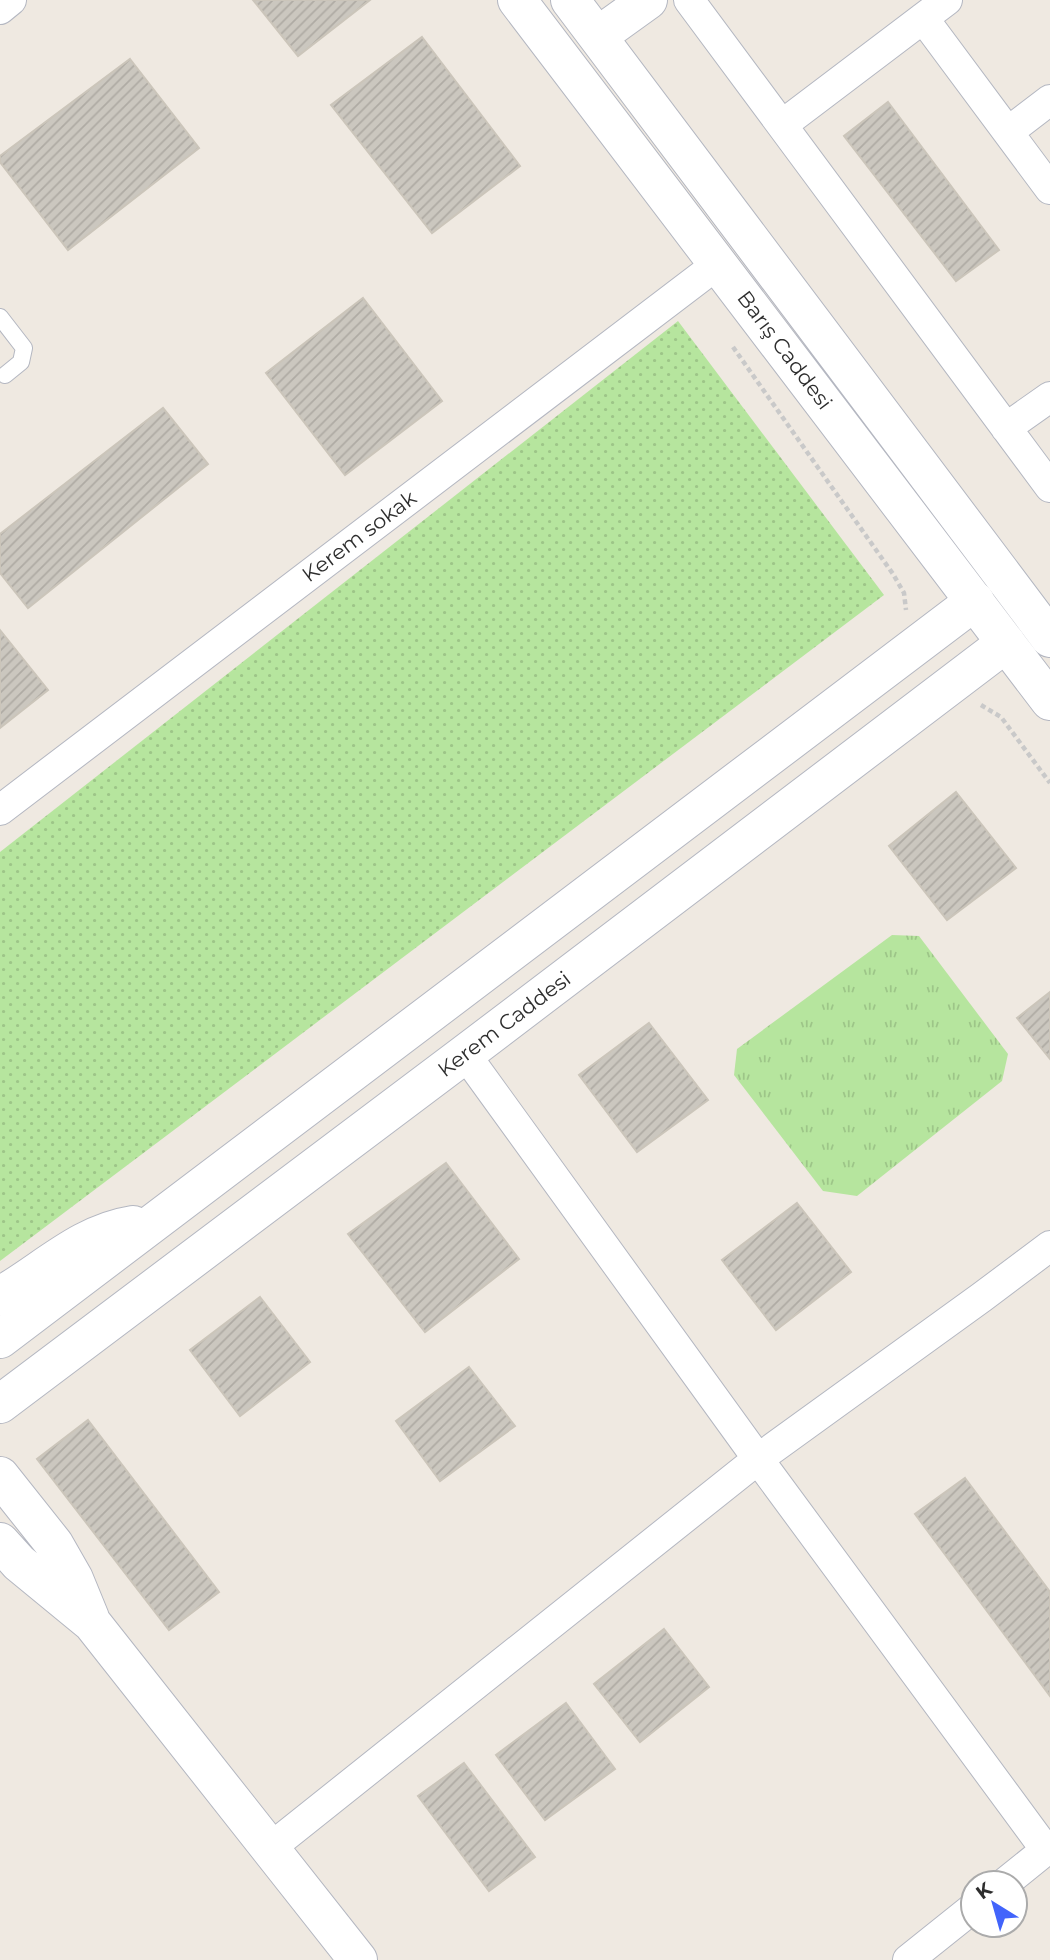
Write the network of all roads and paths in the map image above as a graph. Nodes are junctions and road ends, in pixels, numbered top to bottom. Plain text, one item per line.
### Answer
1 (11, 0) edge
2 (517, 0) edge
3 (570, 0) edge
4 (648, 0) edge
5 (689, 0) edge
6 (947, 0) edge
7 (0, 9) edge
8 (923, 18) junction
9 (598, 36) junction
10 (1050, 100) edge
11 (782, 125) junction
12 (1008, 132) junction
13 (1050, 189) edge
14 (719, 263) junction
15 (0, 317) edge
16 (5, 375) dead end
17 (1050, 397) edge
18 (1006, 428) junction
19 (1050, 487) edge
20 (975, 601) junction
21 (1050, 638) edge
22 (1006, 643) junction
23 (1050, 701) edge
24 (982, 707) dead end
25 (1050, 783) edge
26 (0, 810) edge
27 (465, 1054) junction
28 (156, 1222) junction
29 (1050, 1245) edge
30 (0, 1296) edge
31 (0, 1339) edge
32 (0, 1404) edge
33 (758, 1459) junction
34 (0, 1476) edge
35 (0, 1542) edge
36 (0, 1576) edge
37 (92, 1623) junction
38 (269, 1849) junction
39 (1049, 1849) edge
40 (1023, 1869) edge
41 (959, 1920) edge
42 (358, 1960) edge
43 (908, 1960) edge

1 - 7 street
2 - 14 street, Barış Caddesi
3 - 9 street, Barış Caddesi
4 - 9 street
5 - 11 street
6 - 8 street
8 - 11 street
8 - 12 street
9 - 21 street, Barış Caddesi
10 - 12 street
11 - 18 street
12 - 13 street
14 - 20 street, Barış Caddesi
14 - 26 street, Kerem sokak
15 - 16 lane
17 - 18 street
18 - 19 street
20 - 22 street, Barış Caddesi
20 - 28 street
22 - 23 street, Barış Caddesi
22 - 27 street, Kerem Caddesi
24 - 25 path
27 - 32 street, Kerem Caddesi
27 - 33 street
28 - 30 street
28 - 31 street
29 - 33 street
33 - 38 street
33 - 39 street
34 - 37 street
35 - 37 street
36 - 37 street
37 - 38 street
38 - 42 street
39 - 40 street
41 - 43 street

